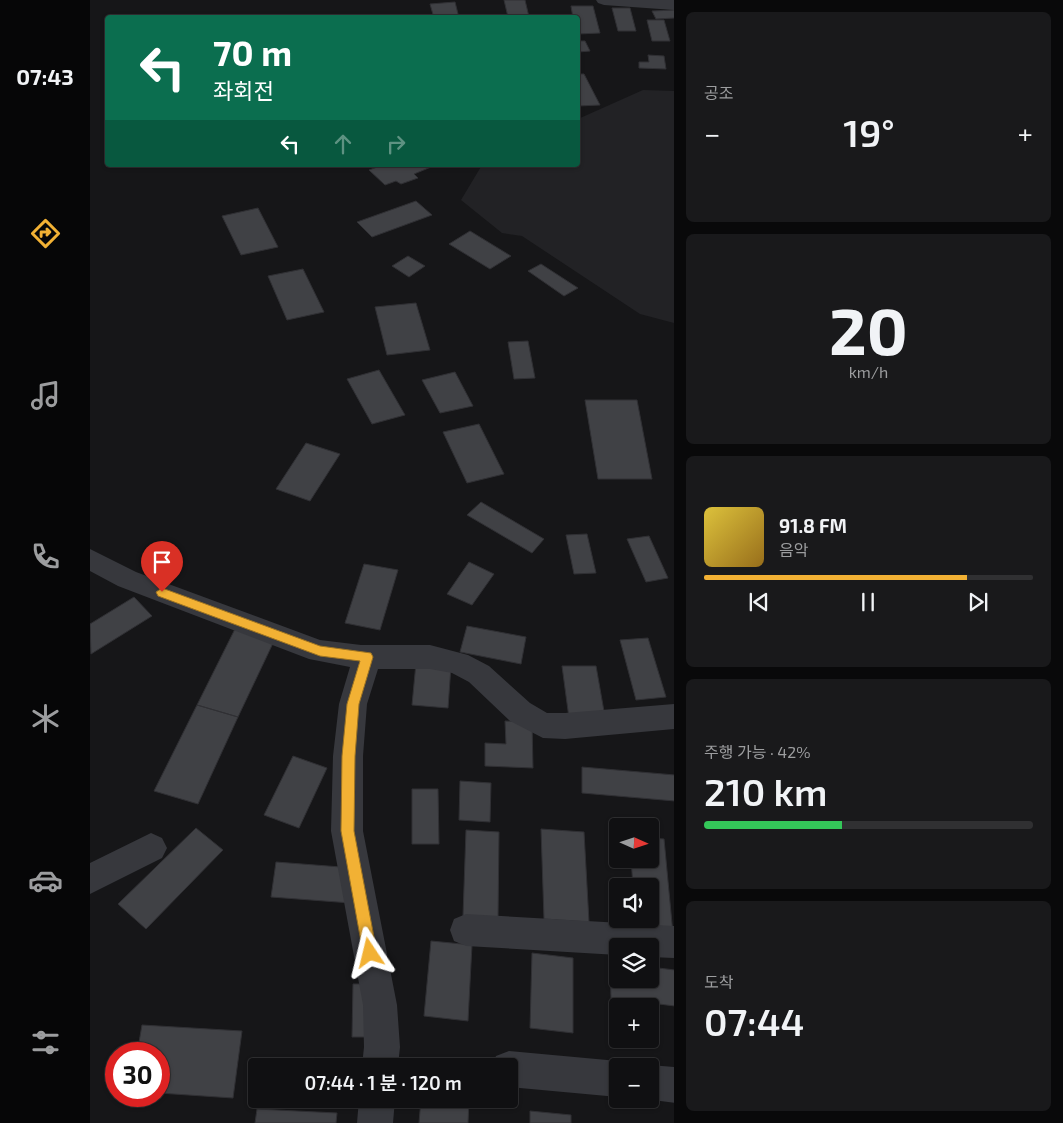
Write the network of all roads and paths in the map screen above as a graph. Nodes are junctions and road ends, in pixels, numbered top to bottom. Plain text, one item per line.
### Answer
1 (604, 0) edge
2 (674, 5) edge
3 (90, 559) edge
4 (367, 657) junction
5 (674, 716) edge
6 (152, 848) dead end
7 (90, 879) edge
8 (466, 930) dead end
9 (674, 942) edge
10 (381, 1058) edge
11 (518, 1070) edge
12 (609, 1078) edge
13 (659, 1084) edge
14 (674, 1085) edge
15 (376, 1108) edge
16 (375, 1123) edge

1 - 2 street
3 - 4 street
4 - 5 street
4 - 10 street
6 - 7 street
8 - 9 street
11 - 12 street
13 - 14 street
15 - 16 street

